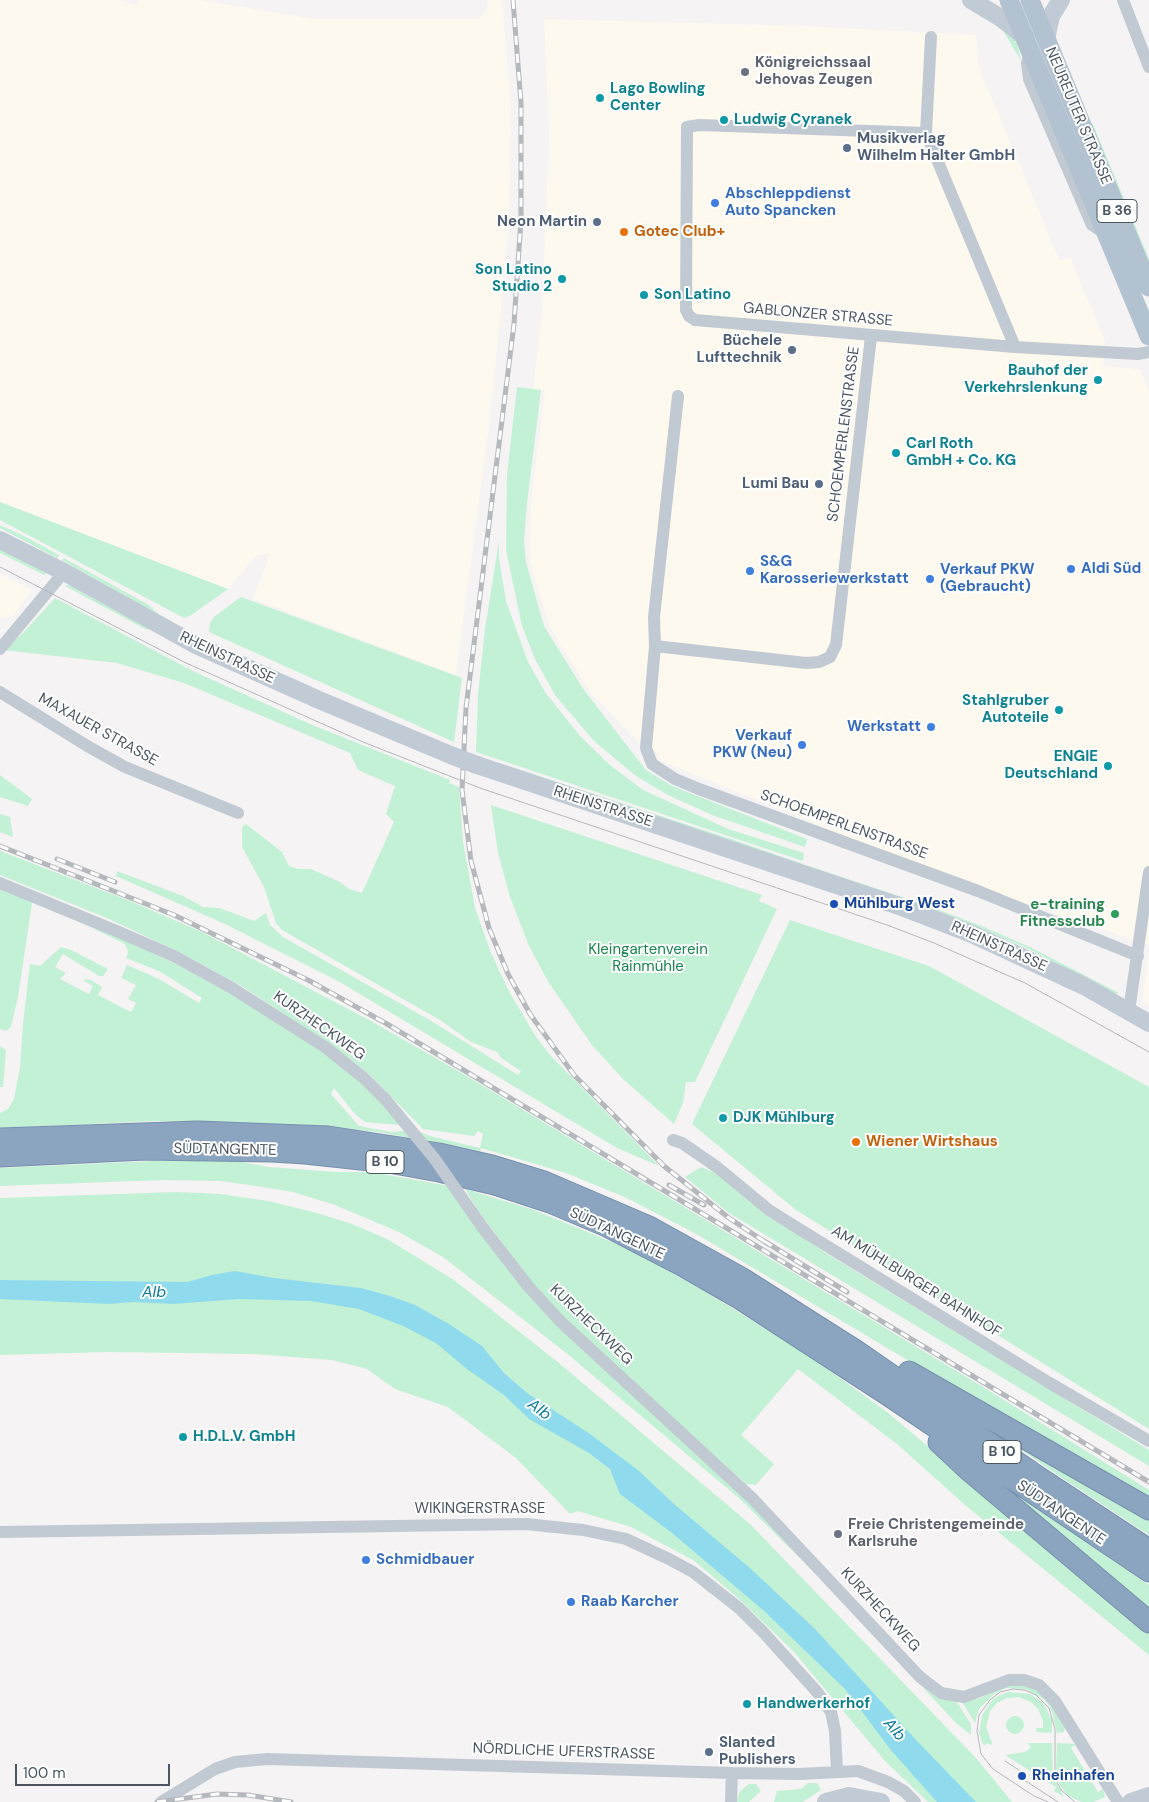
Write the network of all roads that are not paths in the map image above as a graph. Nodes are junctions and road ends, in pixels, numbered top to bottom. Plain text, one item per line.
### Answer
1 (971, 0) edge
2 (1009, 0) edge
3 (1030, 0) edge
4 (1061, 0) edge
5 (1123, 0) edge
6 (931, 37) dead end
7 (1034, 42) junction
8 (1149, 67) edge
9 (926, 133) junction
10 (1149, 286) edge
11 (871, 336) junction
12 (1149, 336) edge
13 (1015, 347) junction
14 (1149, 352) edge
15 (678, 396) dead end
16 (0, 540) edge
17 (64, 572) junction
18 (0, 630) edge
19 (13, 631) junction
20 (655, 646) junction
21 (0, 649) edge
22 (0, 692) edge
23 (238, 814) dead end
24 (1149, 872) edge
25 (0, 883) edge
26 (1138, 956) junction
27 (1129, 1011) junction
28 (1149, 1023) edge
29 (0, 1139) edge
30 (674, 1140) dead end
31 (0, 1156) edge
32 (856, 1351) junction
33 (890, 1396) junction
34 (1149, 1441) edge
35 (1149, 1509) edge
36 (0, 1532) edge
37 (1149, 1550) edge
38 (1149, 1571) edge
39 (1149, 1622) edge
40 (837, 1772) junction
41 (732, 1774) junction
42 (1149, 1796) edge
43 (161, 1802) edge
44 (731, 1802) edge
45 (826, 1802) edge
46 (881, 1802) edge
47 (915, 1802) edge
48 (1118, 1802) edge
49 (1131, 1802) edge

1 - 7 main road
2 - 7 main road, NEUREUTER STRASSE
3 - 7 main road, NEUREUTER STRASSE / B 36
4 - 7 main road
5 - 8 street
6 - 9 street
7 - 10 main road, NEUREUTER STRASSE / B 36
7 - 12 main road, NEUREUTER STRASSE
9 - 11 street, GABLONZER STRASSE
9 - 13 street
11 - 13 street, GABLONZER STRASSE
11 - 20 street, SCHOEMPERLENSTRASSE
13 - 14 street, GABLONZER STRASSE
15 - 20 street, SCHOEMPERLENSTRASSE
16 - 17 main road, RHEINSTRASSE
17 - 19 street
17 - 27 main road, RHEINSTRASSE, bridge
18 - 19 street
19 - 21 street
20 - 26 street, SCHOEMPERLENSTRASSE
22 - 23 street, MAXAUER STRASSE
24 - 26 street
25 - 48 street, KURZHECKWEG, bridge
26 - 27 street
27 - 28 main road, RHEINSTRASSE
29 - 32 highway, SÜDTANGENTE / B 10
30 - 34 street, AM MÜHLBURGER BAHNHOF
31 - 33 highway, SÜDTANGENTE / B 10
32 - 35 highway
32 - 37 highway, SÜDTANGENTE / B 10
33 - 38 highway, SÜDTANGENTE / B 10
33 - 39 highway
36 - 40 street, WIKINGERSTRASSE
40 - 41 street, NÖRDLICHE UFERSTRASSE
40 - 47 street, NÖRDLICHE UFERSTRASSE
41 - 43 street, NÖRDLICHE UFERSTRASSE
41 - 44 street
42 - 49 main road
45 - 46 main road

